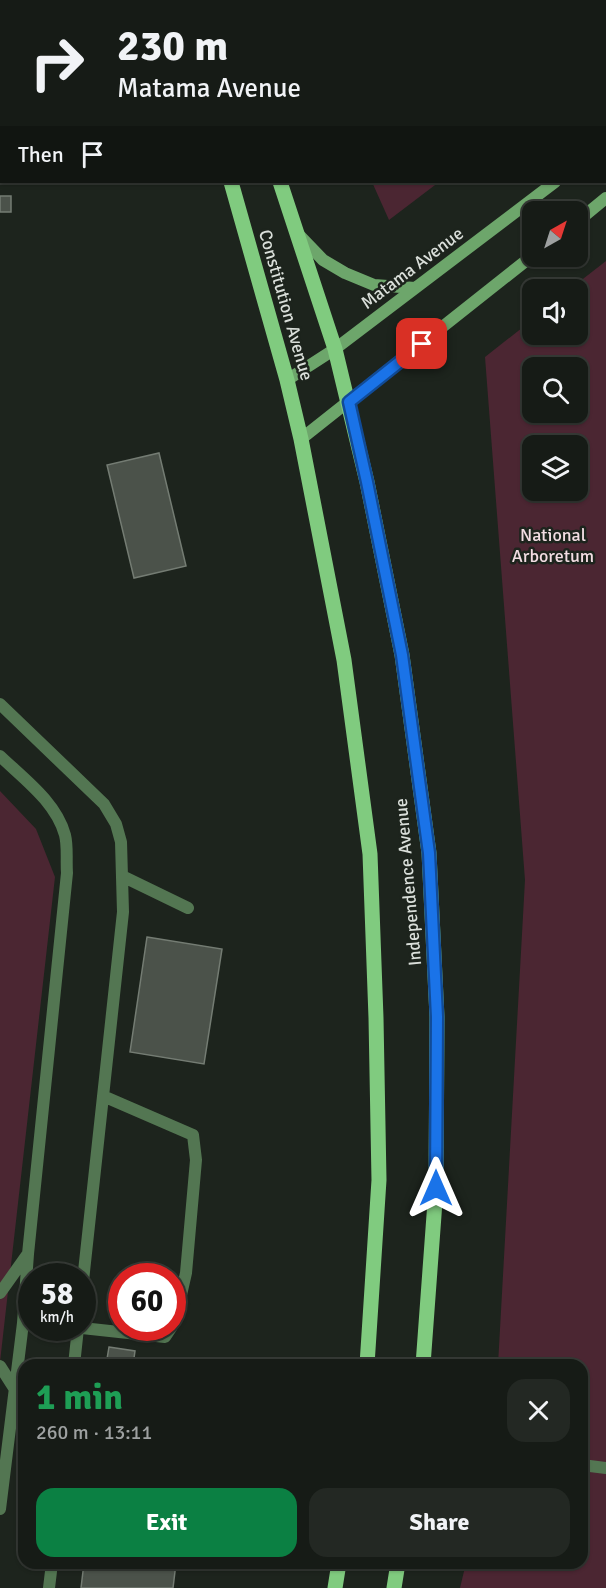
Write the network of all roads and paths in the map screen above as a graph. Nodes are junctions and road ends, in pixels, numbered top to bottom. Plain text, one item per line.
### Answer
1 (231, 183) edge
2 (280, 183) edge
3 (554, 183) edge
4 (606, 198) edge
5 (588, 212) edge
6 (297, 233) junction
7 (522, 264) edge
8 (415, 288) junction
9 (335, 349) junction
10 (287, 380) junction
11 (349, 402) junction
12 (301, 439) junction
13 (0, 705) edge
14 (0, 756) edge
15 (122, 876) junction
16 (188, 908) dead end
17 (103, 1096) junction
18 (28, 1254) junction
19 (28, 1263) edge
20 (85, 1263) edge
21 (186, 1273) edge
22 (0, 1293) edge
23 (24, 1341) edge
24 (78, 1341) edge
25 (20, 1359) edge
26 (76, 1359) edge
27 (368, 1359) edge
28 (423, 1359) edge
29 (0, 1366) edge
30 (18, 1368) edge
31 (14, 1388) junction
32 (11, 1417) junction
33 (0, 1427) edge
34 (588, 1466) edge
35 (606, 1468) edge
36 (0, 1509) edge
37 (51, 1569) edge
38 (338, 1569) edge
39 (397, 1569) edge
40 (49, 1588) edge
41 (335, 1588) edge
42 (394, 1588) edge

1 - 10 main road, Constitution Avenue
2 - 6 main road, Constitution Avenue
3 - 8 main road, Matama Avenue
4 - 5 main road
6 - 8 main road
6 - 9 main road, Constitution Avenue
7 - 11 main road
8 - 9 main road, Matama Avenue
9 - 10 main road, Matama Avenue
9 - 11 main road, Constitution Avenue
10 - 12 main road, Constitution Avenue
11 - 12 main road
11 - 28 main road, Independence Avenue
12 - 27 main road, Independence Avenue
13 - 15 street
14 - 18 street
15 - 16 street
15 - 17 street
17 - 20 street
17 - 21 street
18 - 19 street
18 - 22 street
23 - 25 street
24 - 26 street
29 - 31 street
30 - 31 street
31 - 32 street
32 - 33 street
32 - 36 street
34 - 35 street
37 - 40 street
38 - 41 main road
39 - 42 main road

